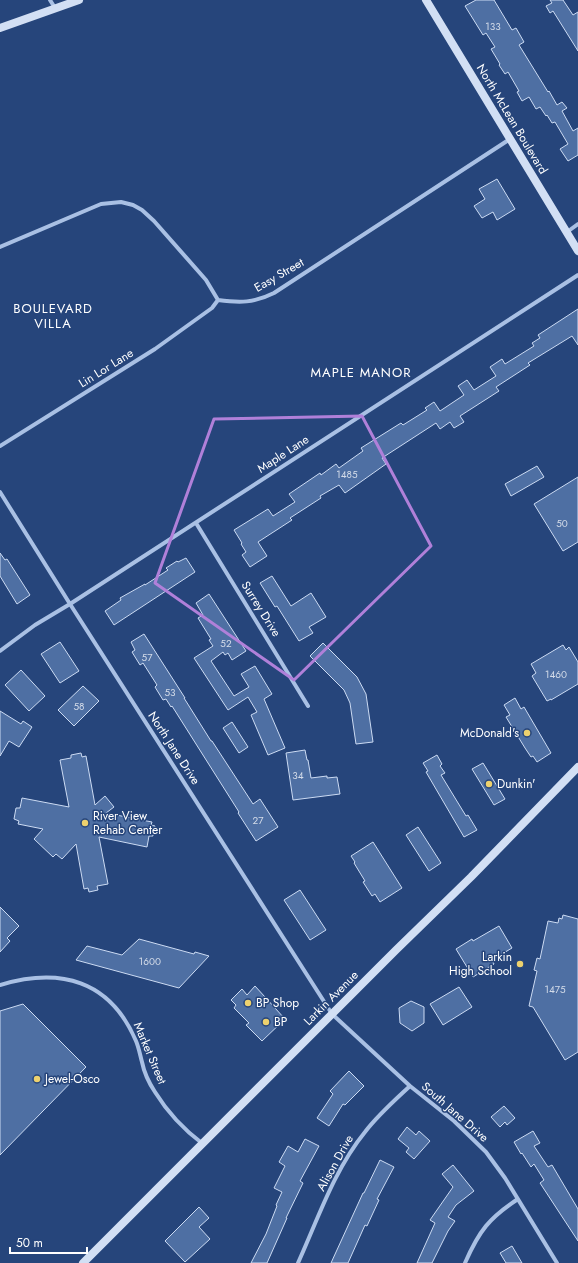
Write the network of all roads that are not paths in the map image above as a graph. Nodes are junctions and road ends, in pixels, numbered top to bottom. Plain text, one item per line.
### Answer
1 (50, 0) edge
2 (79, 0) edge
3 (426, 0) edge
4 (55, 9) junction
5 (0, 28) edge
6 (510, 139) junction
7 (578, 224) edge
8 (567, 232) junction
9 (0, 247) edge
10 (578, 250) edge
11 (578, 275) edge
12 (218, 300) junction
13 (0, 446) edge
14 (0, 492) edge
15 (196, 523) junction
16 (70, 604) junction
17 (0, 651) edge
18 (308, 706) dead end
19 (578, 767) edge
20 (0, 985) edge
21 (332, 1014) junction
22 (410, 1086) junction
23 (202, 1144) junction
24 (518, 1199) junction
25 (83, 1263) edge
26 (298, 1263) edge
27 (465, 1263) edge
28 (557, 1263) edge

1 - 4 street
2 - 4 main road
3 - 6 main road, North McLean Boulevard
4 - 5 main road
6 - 8 main road, North McLean Boulevard
6 - 12 street, Easy Street
7 - 8 street
8 - 10 main road, North McLean Boulevard
9 - 12 street
11 - 15 street, Maple Lane
12 - 13 street, Lin Lor Lane
14 - 16 street, North Jane Drive
15 - 16 street, Maple Lane
15 - 18 street, Surrey Drive
16 - 17 street, Maple Lane
16 - 21 street, North Jane Drive
19 - 21 main road, Larkin Avenue
20 - 23 street, Market Street
21 - 22 street, South Jane Drive
21 - 23 main road, Larkin Avenue
22 - 24 street, South Jane Drive
22 - 26 street, Alison Drive
23 - 25 main road, Larkin Avenue
24 - 27 street
24 - 28 street, South Jane Drive

